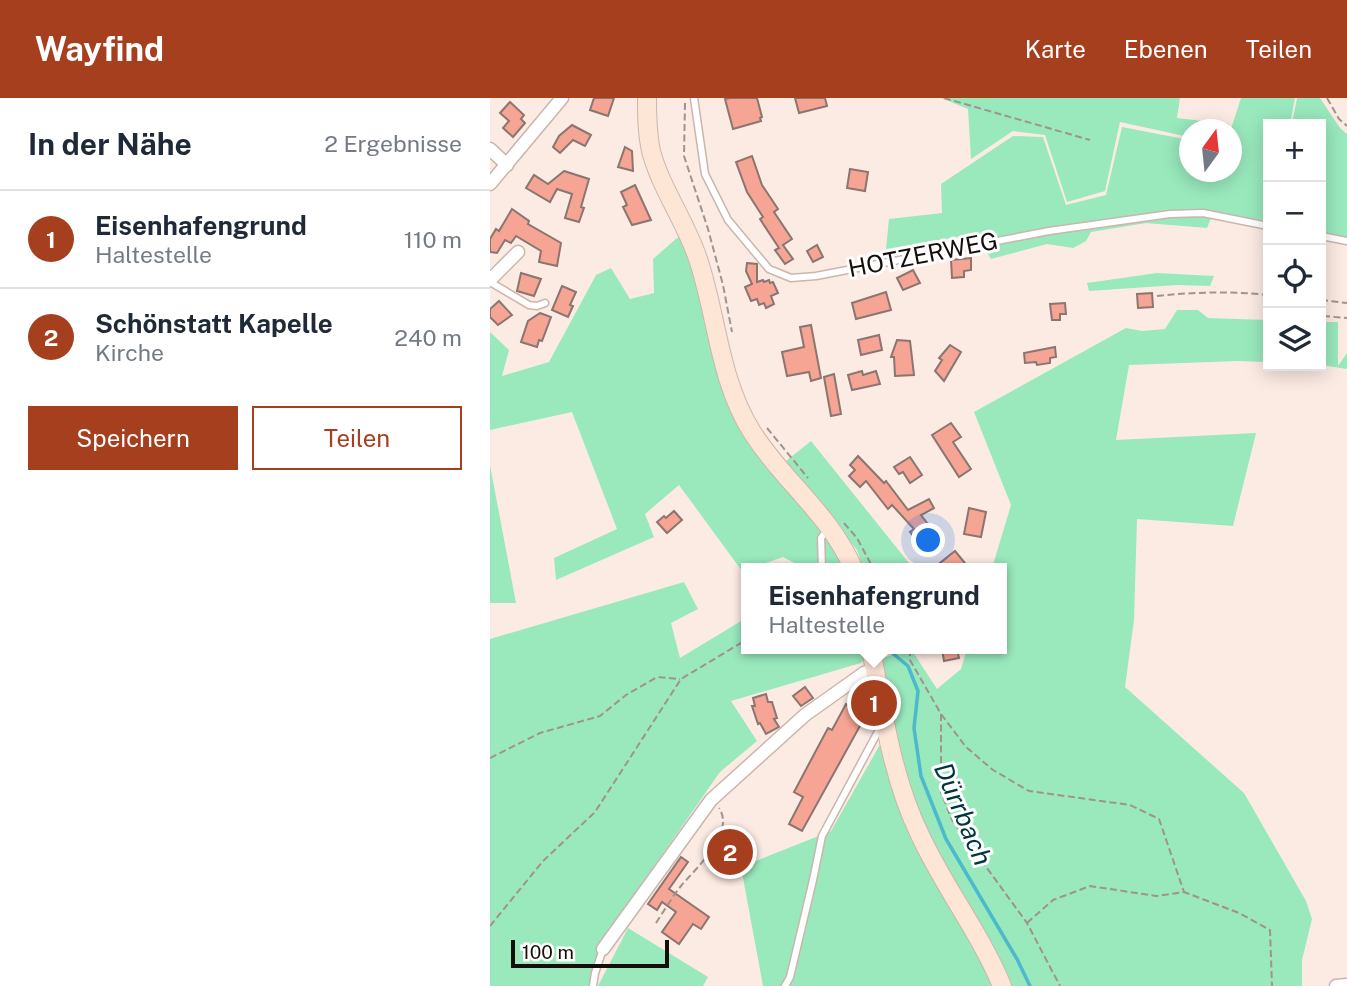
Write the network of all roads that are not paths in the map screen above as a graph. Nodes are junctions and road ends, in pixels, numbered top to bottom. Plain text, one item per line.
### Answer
1 (562, 98) edge
2 (647, 98) edge
3 (694, 98) edge
4 (490, 149) edge
5 (507, 165) junction
6 (490, 184) edge
7 (1263, 225) edge
8 (1326, 237) edge
9 (1347, 241) edge
10 (518, 252) dead end
11 (490, 281) edge
12 (544, 303) dead end
13 (835, 521) junction
14 (822, 563) edge
15 (851, 563) edge
16 (872, 654) edge
17 (875, 669) junction
18 (886, 720) junction
19 (603, 949) joint
20 (1347, 985) edge
21 (593, 986) edge
22 (785, 986) edge
23 (1002, 986) edge
24 (1336, 986) edge

1 - 5 street
2 - 13 street
3 - 7 lane, HOTZERWEG
4 - 5 street
5 - 6 street
8 - 9 lane
10 - 11 street
11 - 12 lane
13 - 14 lane
13 - 15 street
16 - 17 street
17 - 18 street
17 - 19 street
18 - 22 lane
18 - 23 street
19 - 21 lane
20 - 24 street

